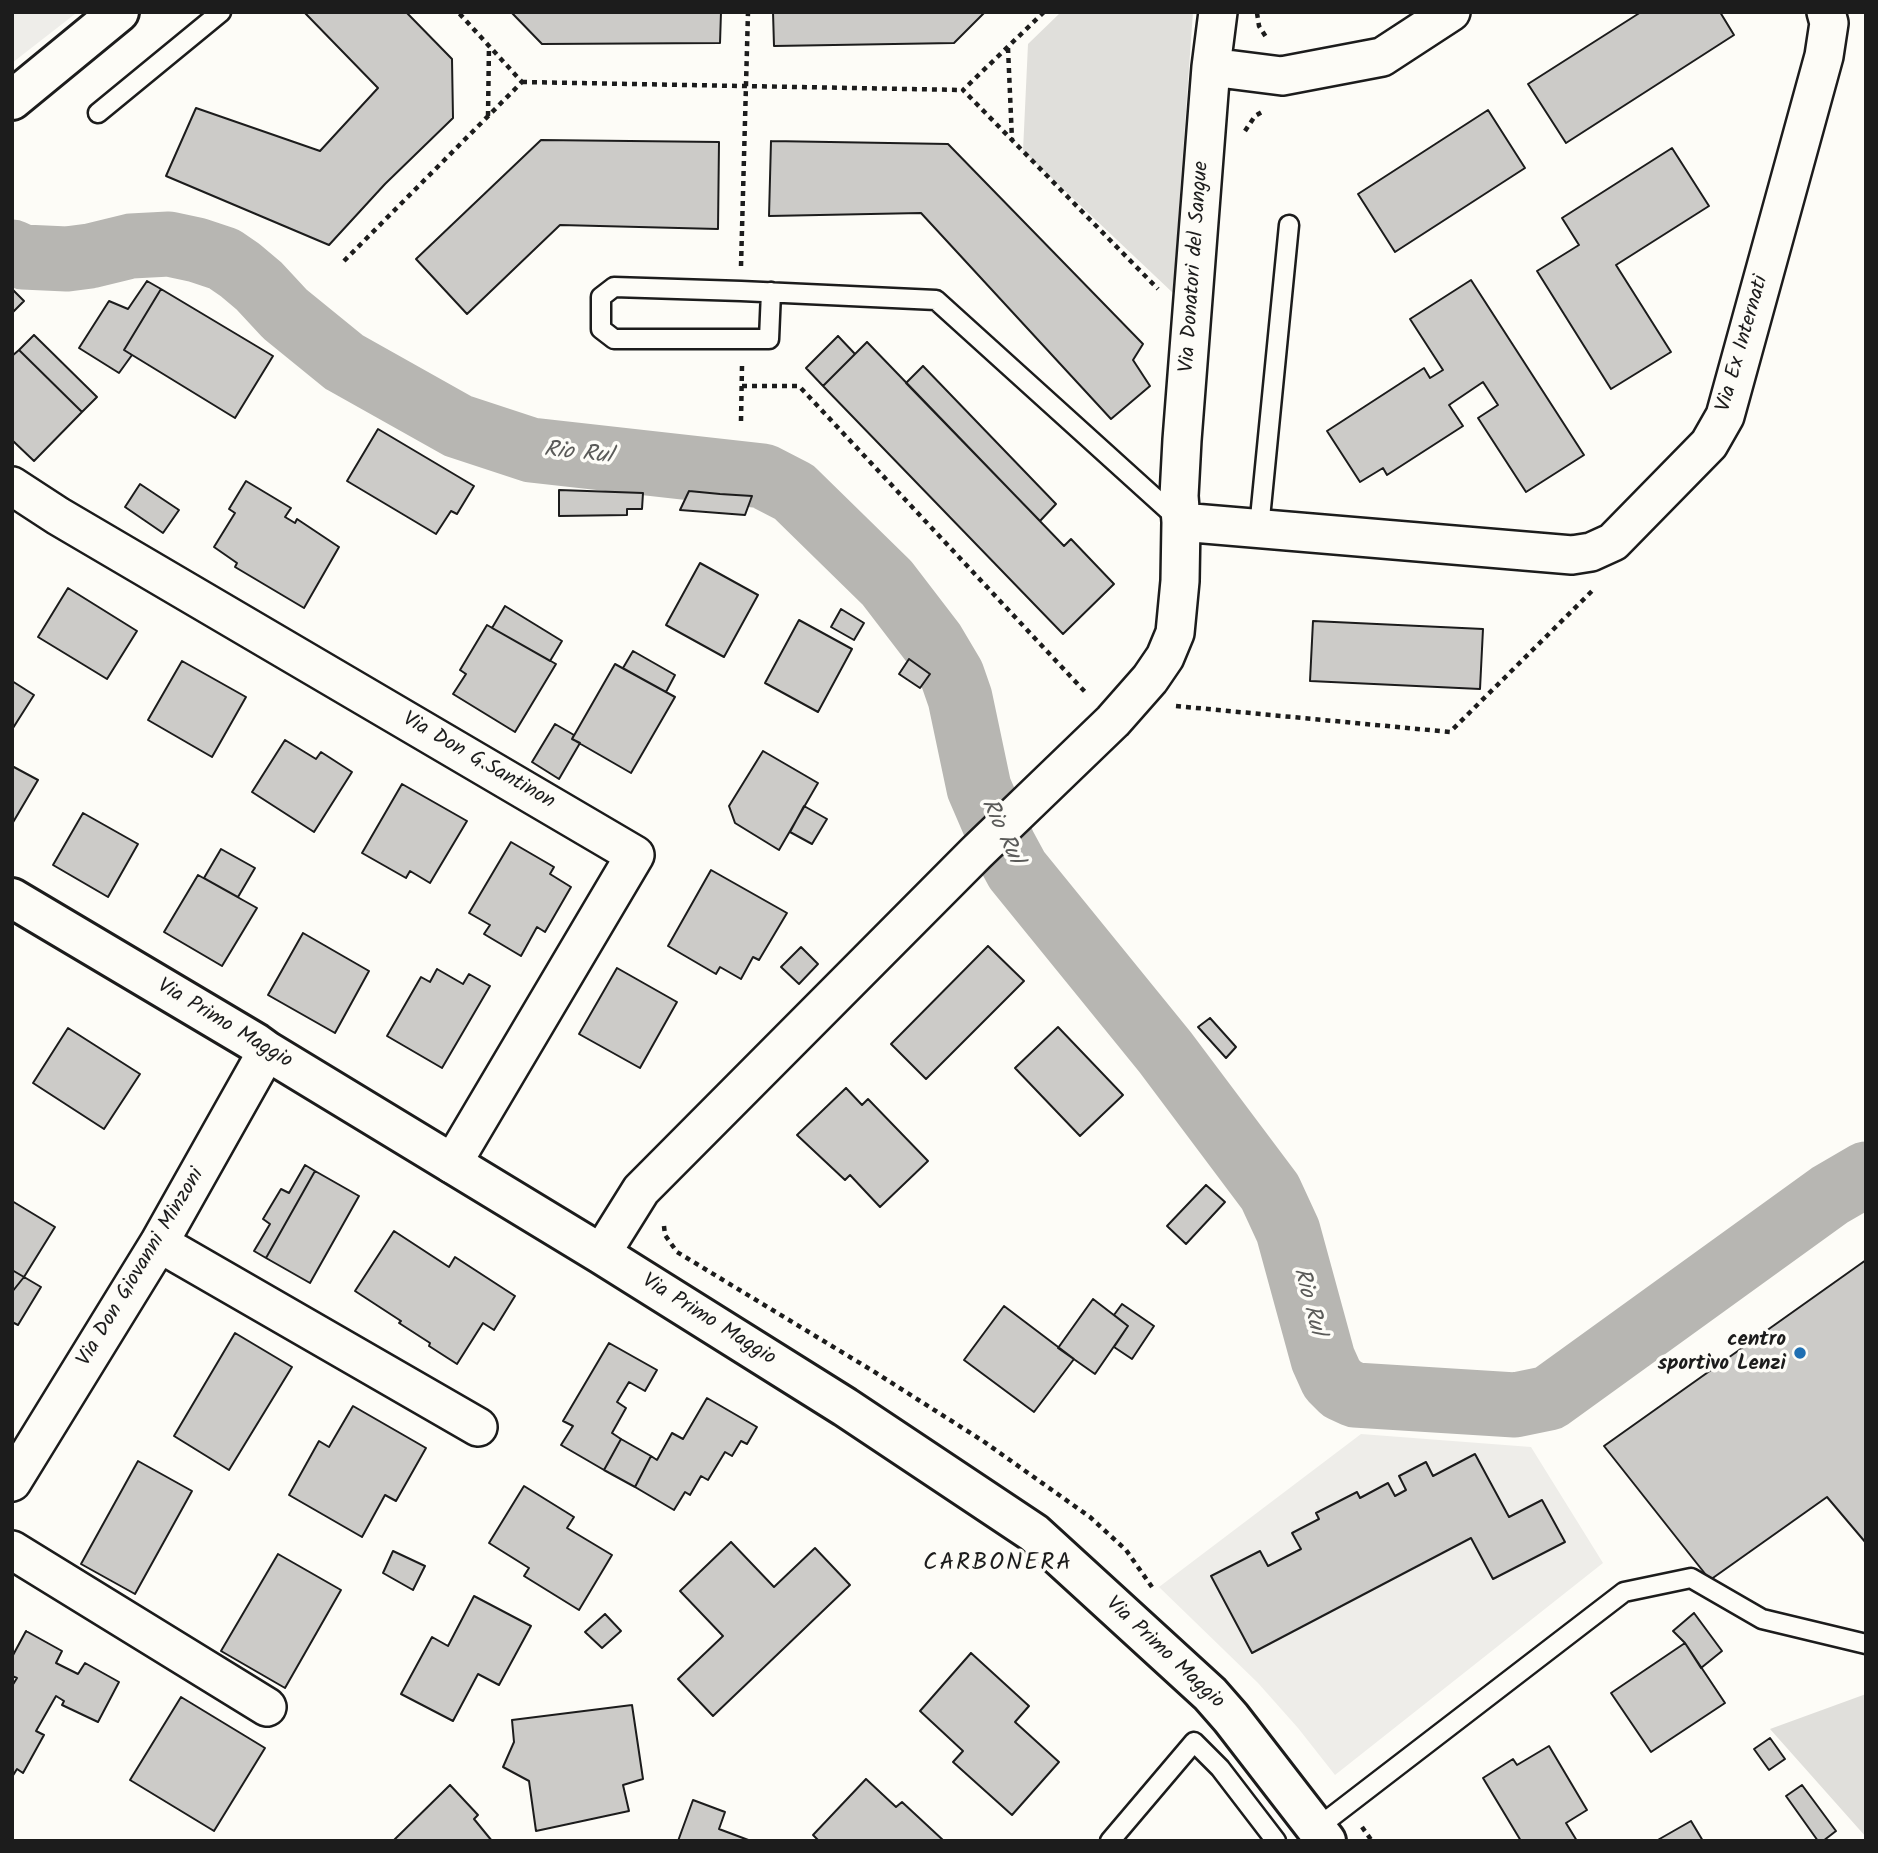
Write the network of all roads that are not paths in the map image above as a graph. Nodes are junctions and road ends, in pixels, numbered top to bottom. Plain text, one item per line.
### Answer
1 (119, 12) edge
2 (221, 12) edge
3 (1217, 12) edge
4 (1451, 12) edge
5 (1826, 12) edge
6 (1211, 67) junction
7 (12, 100) edge
8 (98, 113) dead end
9 (1289, 225) dead end
10 (771, 292) junction
11 (12, 486) edge
12 (1181, 522) junction
13 (1258, 528) junction
14 (12, 898) edge
15 (267, 1051) junction
16 (452, 1164) junction
17 (159, 1243) junction
18 (601, 1254) junction
19 (478, 1427) dead end
20 (12, 1482) edge
21 (12, 1550) edge
22 (1866, 1644) edge
23 (267, 1707) dead end
24 (1321, 1835) edge
25 (1110, 1841) edge
26 (1276, 1841) edge

1 - 7 street
2 - 8 lane
3 - 6 street, Via Donatori del Sangue
4 - 6 street
5 - 13 street, Via Ex Internati
6 - 12 street, Via Donatori del Sangue
9 - 13 lane
10 - 10 lane
10 - 12 lane
11 - 16 street, Via Don G.Santinon
12 - 13 street, Via Ex Internati
12 - 18 street, Via Donatori del Sangue
14 - 15 street, Via Primo Maggio
15 - 16 street, Via Primo Maggio
15 - 17 street, Via Don Giovanni Minzoni
16 - 18 street, Via Primo Maggio
17 - 19 street
17 - 20 street, Via Don Giovanni Minzoni
18 - 24 street, Via Primo Maggio
21 - 23 street
22 - 24 lane
25 - 26 lane

